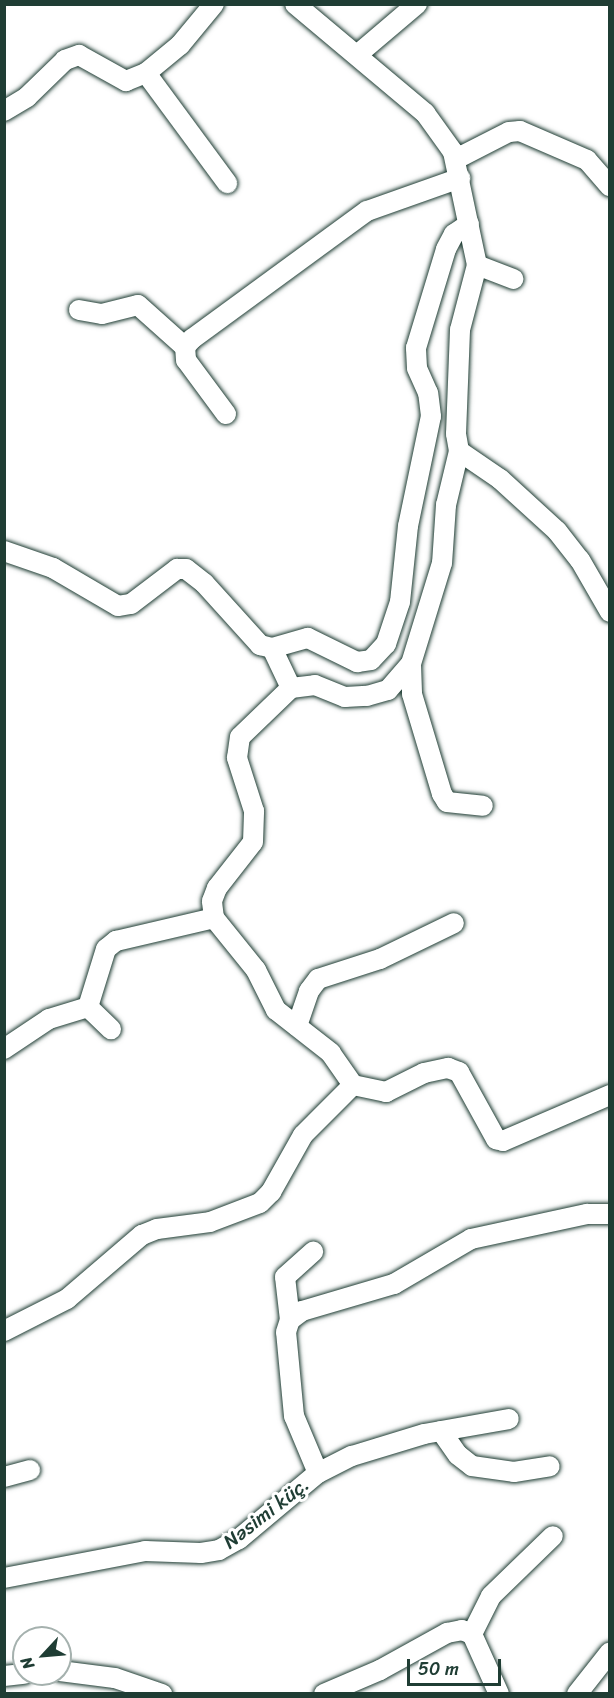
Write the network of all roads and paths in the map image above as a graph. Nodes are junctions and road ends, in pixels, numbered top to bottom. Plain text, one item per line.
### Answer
1 (214, 4) edge
2 (295, 4) edge
3 (417, 4) edge
4 (357, 55) junction
5 (146, 73) junction
6 (4, 111) edge
7 (458, 168) junction
8 (228, 183) dead end
9 (609, 184) edge
10 (469, 224) junction
11 (477, 265) junction
12 (513, 279) dead end
13 (80, 310) dead end
14 (185, 347) junction
15 (226, 414) dead end
16 (459, 451) junction
17 (4, 550) edge
18 (609, 612) edge
19 (272, 648) junction
20 (411, 664) junction
21 (291, 688) junction
22 (483, 806) dead end
23 (214, 918) junction
24 (454, 923) dead end
25 (88, 1006) junction
26 (297, 1026) junction
27 (111, 1029) dead end
28 (4, 1049) edge
29 (353, 1085) junction
30 (609, 1095) edge
31 (609, 1214) edge
32 (313, 1252) dead end
33 (290, 1320) junction
34 (4, 1331) edge
35 (509, 1419) dead end
36 (441, 1431) junction
37 (550, 1466) dead end
38 (30, 1470) dead end
39 (318, 1473) junction
40 (4, 1477) edge
41 (554, 1536) dead end
42 (4, 1578) edge
43 (472, 1634) junction
44 (609, 1652) edge
45 (72, 1673) edge
46 (162, 1694) edge
47 (324, 1694) edge
48 (499, 1694) edge
49 (577, 1694) edge

1 - 5 street
2 - 4 street
3 - 4 street
4 - 7 street
5 - 6 street
5 - 8 street
7 - 9 street
7 - 10 street
7 - 14 street
10 - 11 street
10 - 19 street
11 - 12 street
11 - 16 street
13 - 14 street
14 - 15 street
16 - 18 street
16 - 20 street
17 - 19 street
19 - 21 street
20 - 21 street
20 - 22 street
21 - 23 street
23 - 25 street
23 - 26 street
24 - 26 street
25 - 27 street
25 - 28 street
26 - 29 street
29 - 30 street
29 - 34 street
31 - 33 street
32 - 33 street, Nəsimi küç.
33 - 39 street, Nəsimi küç.
35 - 36 street
36 - 37 street
36 - 39 street
38 - 40 street
39 - 42 street, Nəsimi küç.
41 - 43 street
43 - 47 street
43 - 48 street
44 - 49 street
45 - 46 street

